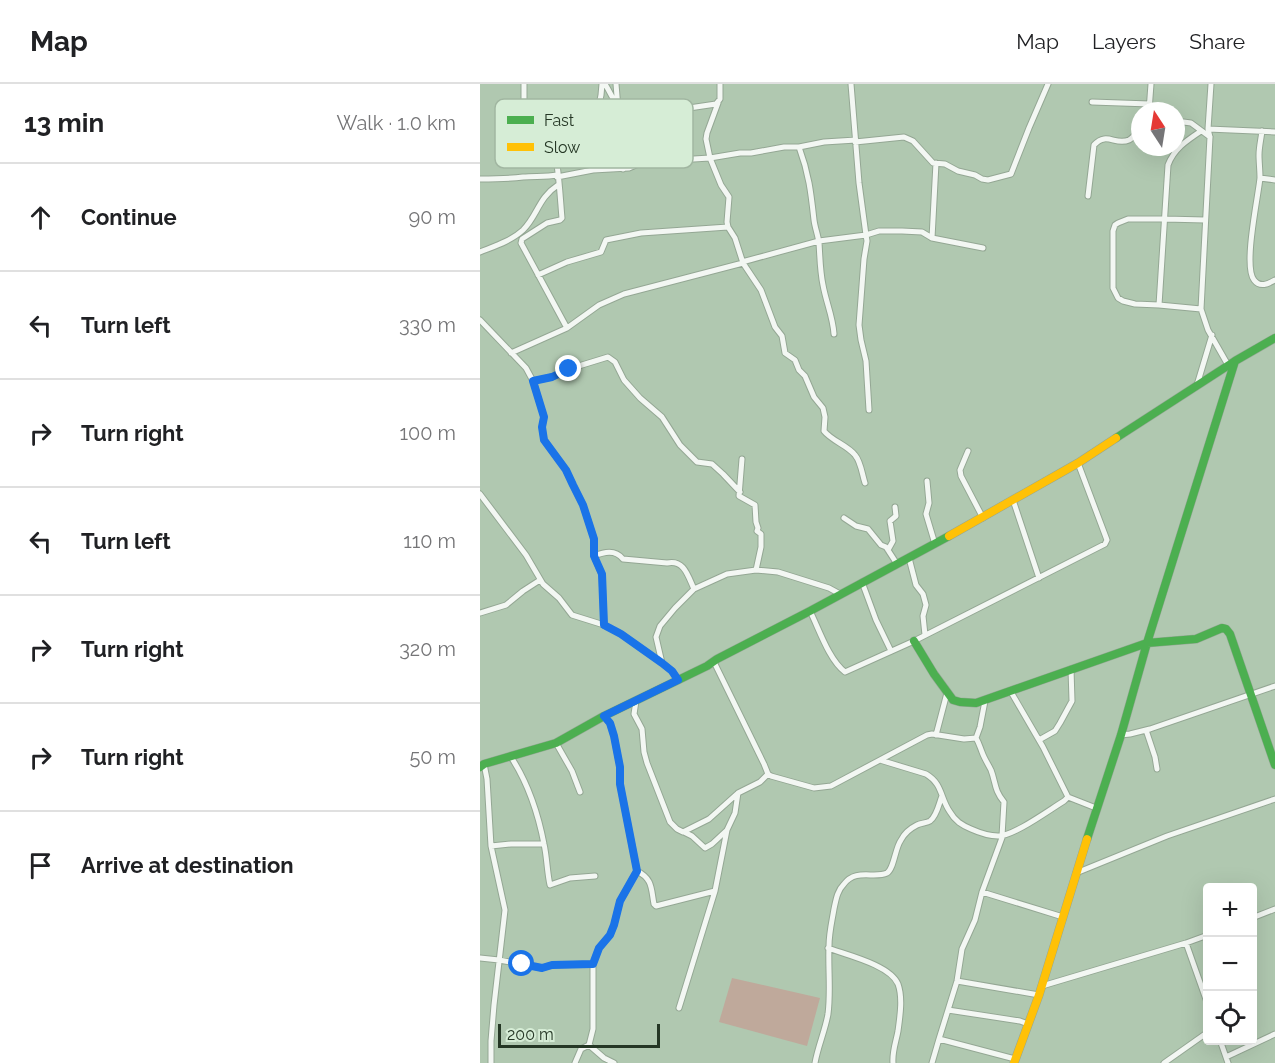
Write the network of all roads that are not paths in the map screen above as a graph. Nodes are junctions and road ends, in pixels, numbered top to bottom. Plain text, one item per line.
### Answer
1 (524, 84) edge
2 (603, 84) edge
3 (616, 84) edge
4 (720, 84) edge
5 (851, 84) edge
6 (1048, 84) edge
7 (1151, 84) edge
8 (1211, 84) edge
9 (525, 99) edge
10 (600, 99) edge
11 (613, 99) edge
12 (617, 99) edge
13 (1092, 102) dead end
14 (1150, 102) edge
15 (718, 103) junction
16 (1131, 103) edge
17 (693, 107) edge
18 (1185, 123) edge
19 (1208, 129) junction
20 (1201, 131) junction
21 (1262, 131) junction
22 (1275, 132) edge
23 (1210, 137) junction
24 (1131, 139) edge
25 (856, 141) junction
26 (799, 147) junction
27 (710, 158) junction
28 (693, 159) edge
29 (936, 163) junction
30 (556, 168) edge
31 (629, 168) edge
32 (623, 169) joint
33 (557, 176) junction
34 (1260, 178) junction
35 (480, 179) edge
36 (1275, 180) edge
37 (558, 185) junction
38 (1088, 196) dead end
39 (1165, 219) junction
40 (1205, 220) junction
41 (728, 227) junction
42 (866, 235) junction
43 (932, 238) junction
44 (819, 241) junction
45 (983, 248) dead end
46 (480, 252) edge
47 (742, 262) junction
48 (538, 275) junction
49 (1275, 280) edge
50 (1159, 304) junction
51 (1201, 309) junction
52 (480, 320) edge
53 (567, 328) junction
54 (834, 334) dead end
55 (1212, 335) junction
56 (1275, 338) edge
57 (511, 353) junction
58 (1231, 363) junction
59 (533, 381) junction
60 (1197, 386) junction
61 (869, 410) dead end
62 (968, 451) dead end
63 (742, 459) dead end
64 (1078, 463) junction
65 (927, 481) dead end
66 (865, 483) dead end
67 (740, 492) junction
68 (480, 494) edge
69 (1013, 500) junction
70 (895, 507) dead end
71 (844, 518) dead end
72 (983, 518) junction
73 (935, 544) junction
74 (888, 550) junction
75 (594, 556) junction
76 (909, 558) junction
77 (897, 564) junction
78 (756, 570) junction
79 (1039, 578) junction
80 (540, 580) junction
81 (862, 582) junction
82 (694, 589) junction
83 (840, 594) junction
84 (810, 611) junction
85 (480, 614) edge
86 (604, 625) junction
87 (925, 635) junction
88 (914, 640) junction
89 (1147, 643) junction
90 (891, 651) junction
91 (714, 662) junction
92 (662, 663) junction
93 (1071, 669) junction
94 (678, 680) junction
95 (1275, 686) edge
96 (1011, 692) junction
97 (947, 693) junction
98 (1250, 695) junction
99 (985, 700) junction
100 (636, 701) junction
101 (604, 716) junction
102 (1146, 730) junction
103 (936, 735) junction
104 (1121, 735) junction
105 (976, 738) junction
106 (1039, 740) junction
107 (556, 743) junction
108 (511, 757) junction
109 (880, 760) junction
110 (1275, 765) edge
111 (482, 766) edge
112 (1157, 770) dead end
113 (768, 774) junction
114 (580, 792) dead end
115 (738, 793) junction
116 (942, 796) junction
117 (1068, 797) junction
118 (1275, 799) edge
119 (1096, 808) junction
120 (727, 830) junction
121 (683, 832) junction
122 (1003, 835) junction
123 (544, 844) junction
124 (491, 846) junction
125 (637, 871) junction
126 (1076, 873) junction
127 (595, 876) dead end
128 (715, 891) junction
129 (982, 892) junction
130 (1275, 909) edge
131 (1063, 916) junction
132 (1257, 916) edge
133 (1203, 937) edge
134 (1186, 943) junction
135 (828, 948) junction
136 (480, 957) edge
137 (500, 960) junction
138 (593, 964) junction
139 (957, 981) junction
140 (1042, 986) junction
141 (1203, 991) edge
142 (1039, 995) junction
143 (679, 1008) dead end
144 (948, 1010) junction
145 (1028, 1024) junction
146 (1275, 1034) edge
147 (1203, 1036) edge
148 (939, 1039) junction
149 (589, 1045) junction
150 (1221, 1045) edge
151 (1227, 1060) edge
152 (1015, 1061) edge
153 (491, 1063) edge
154 (575, 1063) edge
155 (614, 1063) edge
156 (815, 1063) edge
157 (893, 1063) edge
158 (932, 1063) edge
159 (1164, 1063) edge

1 - 9 street
2 - 10 street
2 - 11 street
3 - 12 street
4 - 15 street
5 - 25 street
6 - 29 street
7 - 14 street
8 - 19 street
13 - 16 street
15 - 17 street
15 - 27 street
18 - 20 street
19 - 21 street
19 - 23 street
20 - 23 street
20 - 39 street
21 - 22 street
21 - 34 street
23 - 40 street
24 - 38 street
25 - 26 street
25 - 29 street
25 - 42 street
26 - 27 street
26 - 44 street
27 - 28 street
27 - 41 street
29 - 43 street
30 - 33 street
31 - 32 street
32 - 33 street
33 - 35 street
33 - 37 street
34 - 36 street
34 - 49 street
37 - 46 street
37 - 48 street
39 - 40 street
39 - 50 street
39 - 50 street
40 - 51 street
41 - 47 street
41 - 48 street
42 - 43 street
42 - 44 street
42 - 61 street
43 - 45 street
44 - 47 street
44 - 54 street
47 - 53 street
47 - 66 street
48 - 53 street
50 - 51 street
51 - 55 street
52 - 57 street
53 - 57 street
55 - 58 street
55 - 60 street
56 - 58 street
57 - 59 street
58 - 60 street
58 - 89 street
59 - 67 street
59 - 75 street
60 - 64 street
62 - 72 street
63 - 67 street
64 - 69 street
64 - 79 street
65 - 73 street
67 - 78 street
68 - 80 street
69 - 72 street
69 - 79 street
70 - 74 street
71 - 74 street
72 - 73 street
73 - 76 street
74 - 77 street
75 - 82 street
75 - 86 street
76 - 77 street
76 - 87 street
77 - 81 street
78 - 82 street
78 - 83 street
79 - 87 street
80 - 85 street
80 - 86 street
81 - 83 street
81 - 90 street
82 - 92 street
83 - 84 street
84 - 90 street
84 - 91 street
86 - 92 street
87 - 88 street
88 - 90 street
88 - 97 street
89 - 93 street
89 - 98 street
89 - 104 street
91 - 94 street
91 - 113 street
92 - 94 street
93 - 96 street
93 - 106 street
94 - 100 street
95 - 98 street
96 - 99 street
96 - 106 street
97 - 99 street
97 - 103 street
98 - 102 street
98 - 110 street
99 - 105 street
100 - 101 street
100 - 121 street
101 - 107 street
101 - 125 street
102 - 104 street
102 - 112 street
103 - 105 street
103 - 109 street
104 - 119 street
105 - 122 street
106 - 117 street
107 - 108 street
107 - 114 street
108 - 111 street
108 - 123 street
109 - 113 street
109 - 116 street
111 - 124 street
113 - 115 street
115 - 120 street
115 - 121 street
116 - 122 street
116 - 135 street
117 - 119 street
117 - 122 street
118 - 126 street
119 - 126 street
120 - 121 street
120 - 128 street
122 - 129 street
123 - 124 street
123 - 127 street
124 - 137 street
125 - 128 street
125 - 138 street
126 - 131 street
128 - 143 street
129 - 131 street
129 - 139 street
130 - 132 street
131 - 140 street
133 - 134 street
134 - 140 street
134 - 141 street
135 - 156 street
135 - 157 street
136 - 137 street
137 - 138 street
137 - 153 street
138 - 149 street
139 - 142 street
139 - 144 street
140 - 142 street
142 - 145 street
144 - 145 street
144 - 148 street
145 - 152 street
146 - 151 street
147 - 159 street
148 - 152 street
148 - 158 street
149 - 154 street
149 - 155 street
150 - 151 street

